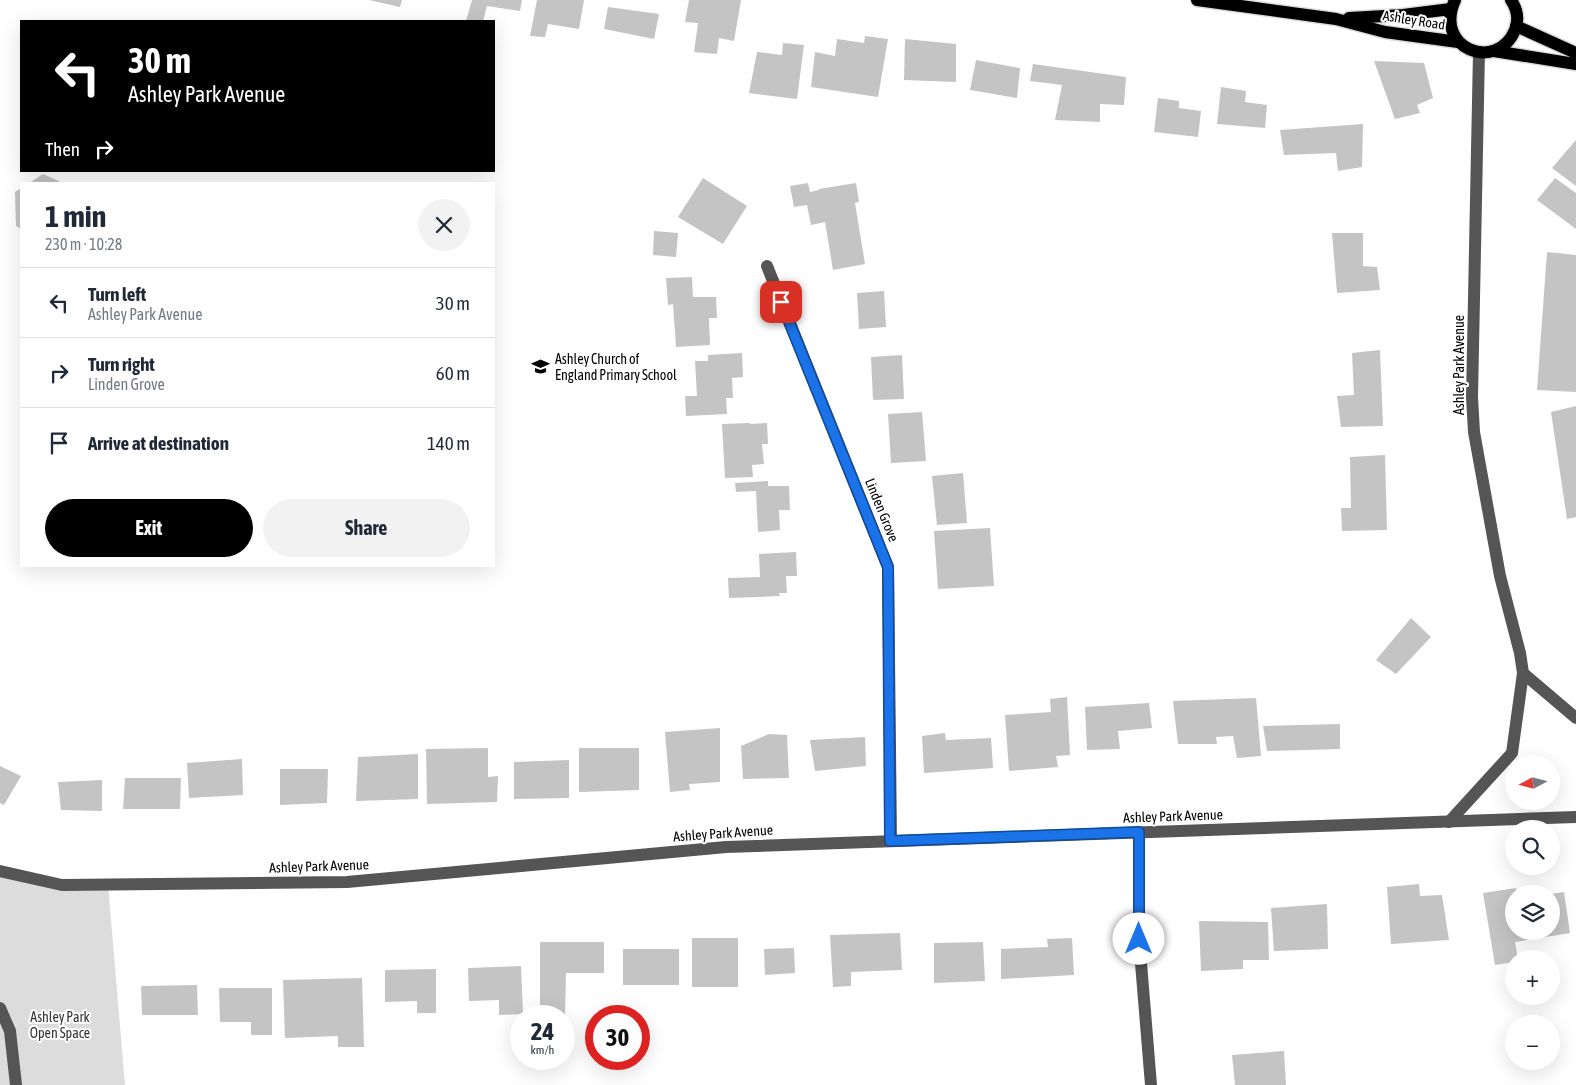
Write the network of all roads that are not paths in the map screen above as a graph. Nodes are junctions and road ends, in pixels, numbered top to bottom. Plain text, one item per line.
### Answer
1 (1197, 0) edge
2 (1514, 1) edge
3 (1453, 5) edge
4 (1336, 19) junction
5 (1516, 26) junction
6 (1458, 42) junction
7 (1494, 51) junction
8 (1479, 52) junction
9 (1576, 53) edge
10 (1576, 64) edge
11 (767, 266) dead end
12 (1523, 673) junction
13 (1576, 718) edge
14 (1576, 817) edge
15 (1449, 822) junction
16 (1139, 832) junction
17 (890, 841) junction
18 (0, 871) edge
19 (0, 1008) edge
20 (16, 1085) edge
21 (1151, 1085) edge

1 - 4 main road, Ashley Road
2 - 5 main road
3 - 4 main road, Ashley Road
3 - 6 main road
4 - 6 main road, Ashley Road
5 - 7 main road
5 - 9 main road
6 - 8 main road, Ashley Road
7 - 8 main road
7 - 10 main road
8 - 12 street, Ashley Park Avenue
11 - 17 street, Linden Grove
12 - 13 street
12 - 15 street, Ashley Park Avenue
14 - 15 street, Ashley Park Avenue
15 - 16 street, Ashley Park Avenue
16 - 17 street, Ashley Park Avenue
16 - 21 street
17 - 18 street, Ashley Park Avenue
19 - 20 street

